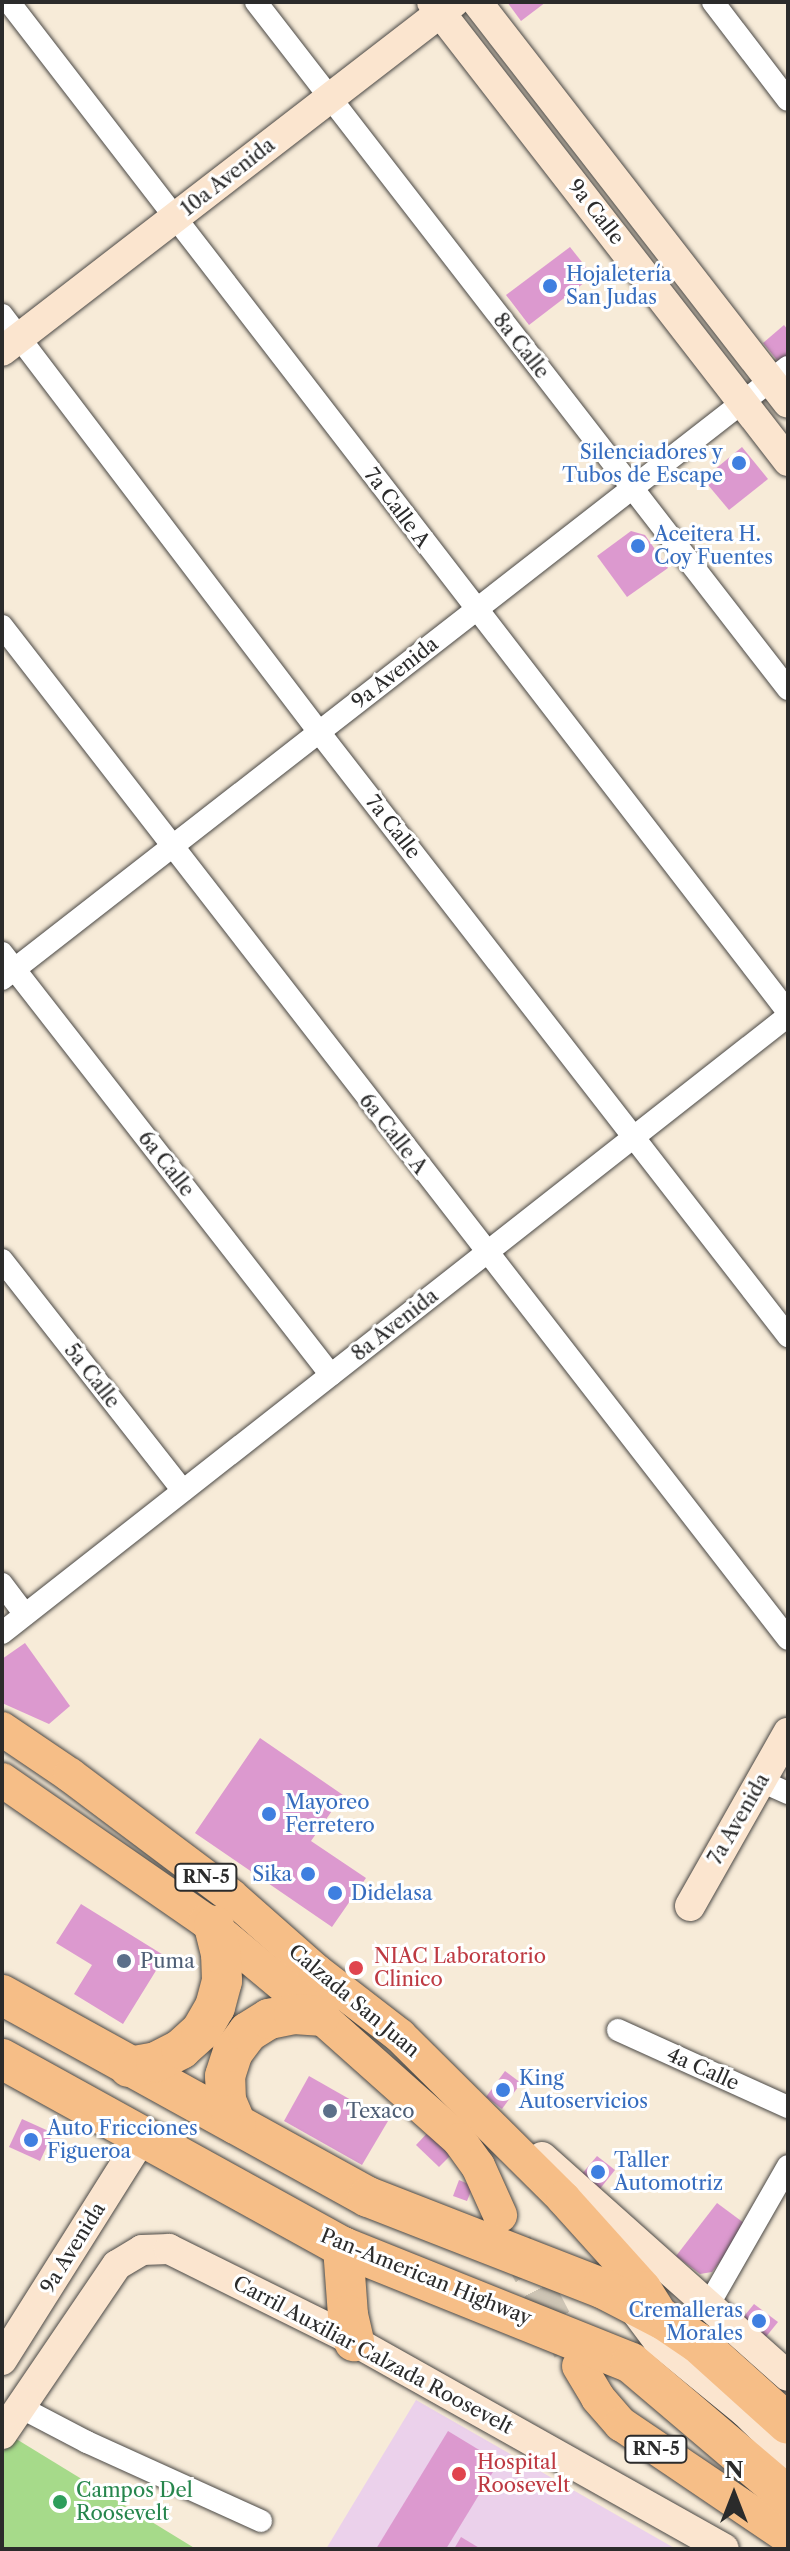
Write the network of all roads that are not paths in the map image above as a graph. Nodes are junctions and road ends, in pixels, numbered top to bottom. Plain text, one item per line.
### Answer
1 (9, 2) edge
2 (256, 2) edge
3 (477, 2) edge
4 (713, 2) edge
5 (442, 6) edge
6 (330, 98) junction
7 (788, 100) edge
8 (175, 217) junction
9 (8, 335) edge
10 (782, 383) edge
11 (743, 401) junction
12 (788, 461) edge
13 (631, 488) junction
14 (476, 610) junction
15 (2, 626) edge
16 (788, 689) edge
17 (319, 732) junction
18 (171, 847) junction
19 (6, 967) edge
20 (788, 1014) edge
21 (633, 1138) junction
22 (486, 1254) junction
23 (2, 1260) edge
24 (788, 1336) edge
25 (331, 1375) junction
26 (183, 1491) junction
27 (2, 1584) edge
28 (25, 1614) junction
29 (2, 1633) edge
30 (788, 1639) edge
31 (2, 1729) edge
32 (788, 1733) edge
33 (2, 1780) edge
34 (774, 1787) edge
35 (690, 1906) dead end
36 (214, 1926) junction
37 (2, 1995) edge
38 (320, 2016) junction
39 (618, 2030) dead end
40 (400, 2036) junction
41 (2, 2059) edge
42 (129, 2067) junction
43 (788, 2107) edge
44 (236, 2124) junction
45 (143, 2136) junction
46 (788, 2166) edge
47 (500, 2215) tunnel mouth
48 (343, 2247) junction
49 (629, 2301) junction
50 (709, 2304) junction
51 (664, 2320) junction
52 (354, 2341) junction
53 (2, 2360) edge
54 (631, 2363) junction
55 (579, 2366) tunnel mouth
56 (788, 2376) edge
57 (20, 2407) junction
58 (788, 2424) edge
59 (2, 2434) edge
60 (788, 2454) edge
61 (788, 2462) edge
62 (788, 2496) edge
63 (751, 2513) junction
64 (261, 2521) dead end
65 (788, 2537) edge
66 (724, 2549) edge
67 (757, 2549) edge

1 - 8 street, 7a Calle A
2 - 6 street, 8a Calle
3 - 10 main road, 9a Calle
4 - 7 street
5 - 6 main road, 10a Avenida
5 - 11 main road, 9a Calle
6 - 8 main road, 10a Avenida
6 - 13 street, 8a Calle
8 - 9 main road, 10a Avenida
8 - 14 street, 7a Calle A
9 - 17 street, 7a Calle
10 - 11 street, 9a Avenida
11 - 12 main road, 9a Calle
11 - 13 street, 9a Avenida
13 - 14 street, 9a Avenida
13 - 16 street, 8a Calle
14 - 17 street, 9a Avenida
14 - 20 street, 7a Calle A
15 - 18 street, 6a Calle A
17 - 18 street, 9a Avenida
17 - 21 street, 7a Calle
18 - 19 street, 9a Avenida
18 - 22 street, 6a Calle A
19 - 25 street, 6a Calle
20 - 21 street, 8a Avenida
21 - 22 street, 8a Avenida
21 - 24 street, 7a Calle
22 - 25 street, 8a Avenida
22 - 30 street, 6a Calle A
23 - 26 street, 5a Calle
25 - 26 street, 8a Avenida
26 - 28 street, 8a Avenida
27 - 28 street
28 - 29 street, 8a Avenida
31 - 40 main road, Calzada San Juan / RN-5
32 - 34 main road, 7a Avenida
33 - 36 main road, Calzada San Juan / RN-5
34 - 35 main road, 7a Avenida
36 - 38 main road, Calzada San Juan / RN-5
36 - 42 highway
37 - 42 highway
38 - 44 highway
38 - 47 main road, Calzada San Juan / RN-5
39 - 43 street, 4a Calle
40 - 50 main road
40 - 51 main road, Calzada San Juan / RN-5
41 - 45 highway, Pan-American Highway
42 - 44 highway
44 - 49 highway
45 - 48 highway, Pan-American Highway
45 - 53 main road, 9a Avenida
46 - 50 street
48 - 52 highway
48 - 54 highway, Pan-American Highway
49 - 51 highway
49 - 60 main road
50 - 56 main road
51 - 58 highway
52 - 57 main road, Carril Auxiliar Calzada Roosevelt
52 - 66 main road, Carril Auxiliar Calzada Roosevelt
54 - 61 main road
54 - 62 highway, Pan-American Highway
55 - 63 main road, RN-5
57 - 59 main road
57 - 64 street
63 - 65 main road, RN-5
63 - 67 main road

